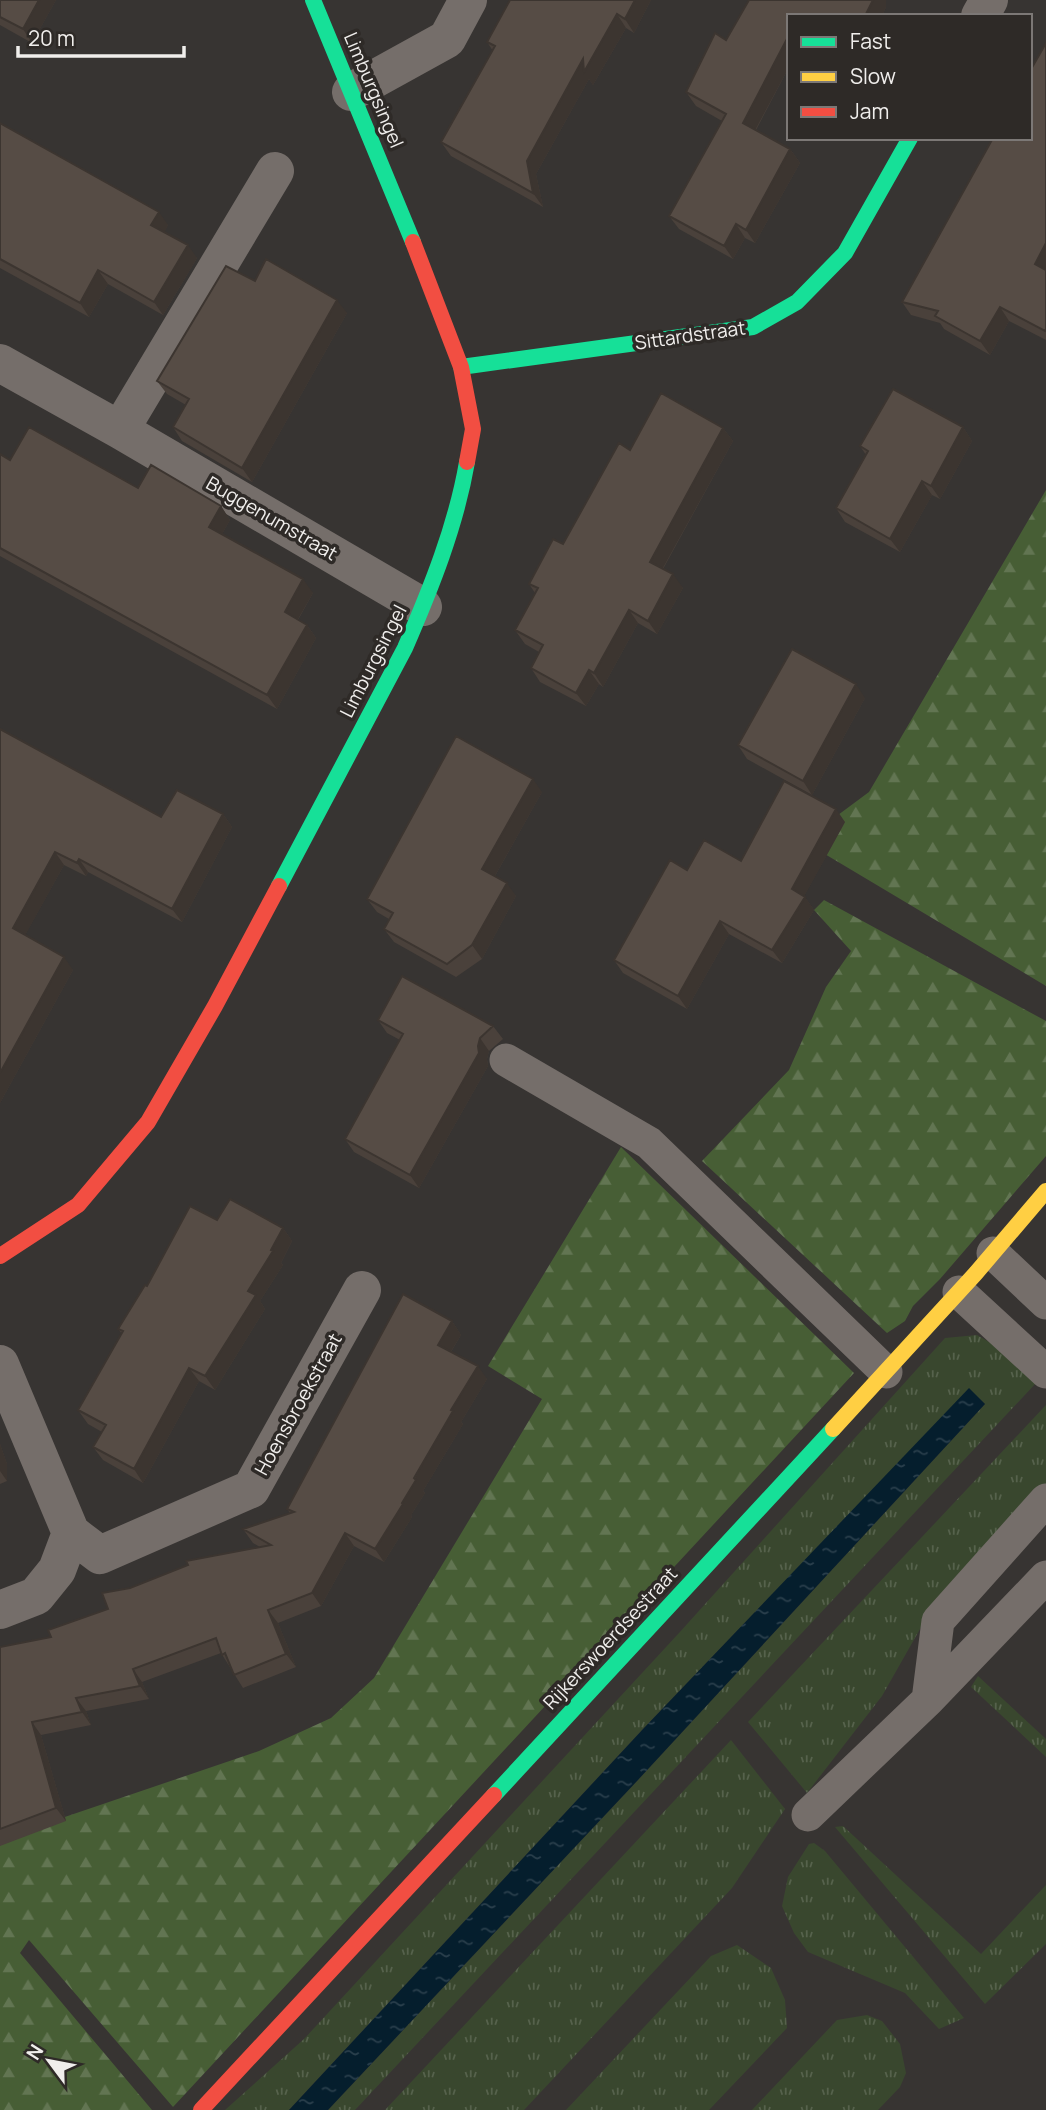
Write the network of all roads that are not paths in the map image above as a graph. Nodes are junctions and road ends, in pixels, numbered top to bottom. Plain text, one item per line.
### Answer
1 (313, 0) edge
2 (468, 0) edge
3 (351, 92) junction
4 (909, 140) edge
5 (275, 170) dead end
6 (0, 363) edge
7 (461, 367) junction
8 (120, 430) junction
9 (423, 607) junction
10 (506, 1060) dead end
11 (1046, 1191) edge
12 (993, 1252) junction
13 (0, 1256) edge
14 (362, 1290) dead end
15 (959, 1292) junction
16 (1046, 1303) edge
17 (0, 1364) edge
18 (886, 1372) junction
19 (1046, 1372) edge
20 (1046, 1500) edge
21 (71, 1533) junction
22 (1046, 1577) edge
23 (0, 1610) edge
24 (928, 1700) junction
25 (808, 1815) dead end
26 (201, 2110) edge

1 - 3 street, Limburgsingel
2 - 3 street
3 - 7 street, Limburgsingel
4 - 7 street, Sittardstraat
5 - 8 street
6 - 8 street, Buggenumstraat
7 - 9 street, Limburgsingel
8 - 9 street, Buggenumstraat
9 - 13 street, Limburgsingel
10 - 18 lane
11 - 12 street, Rijkerswoerdsestraat
12 - 15 street, Rijkerswoerdsestraat
12 - 16 lane
14 - 21 street, Hoensbroekstraat
15 - 18 street, Rijkerswoerdsestraat
15 - 19 lane
17 - 21 street
18 - 26 street, Rijkerswoerdsestraat
20 - 24 lane
21 - 23 street
22 - 24 lane
24 - 25 lane

